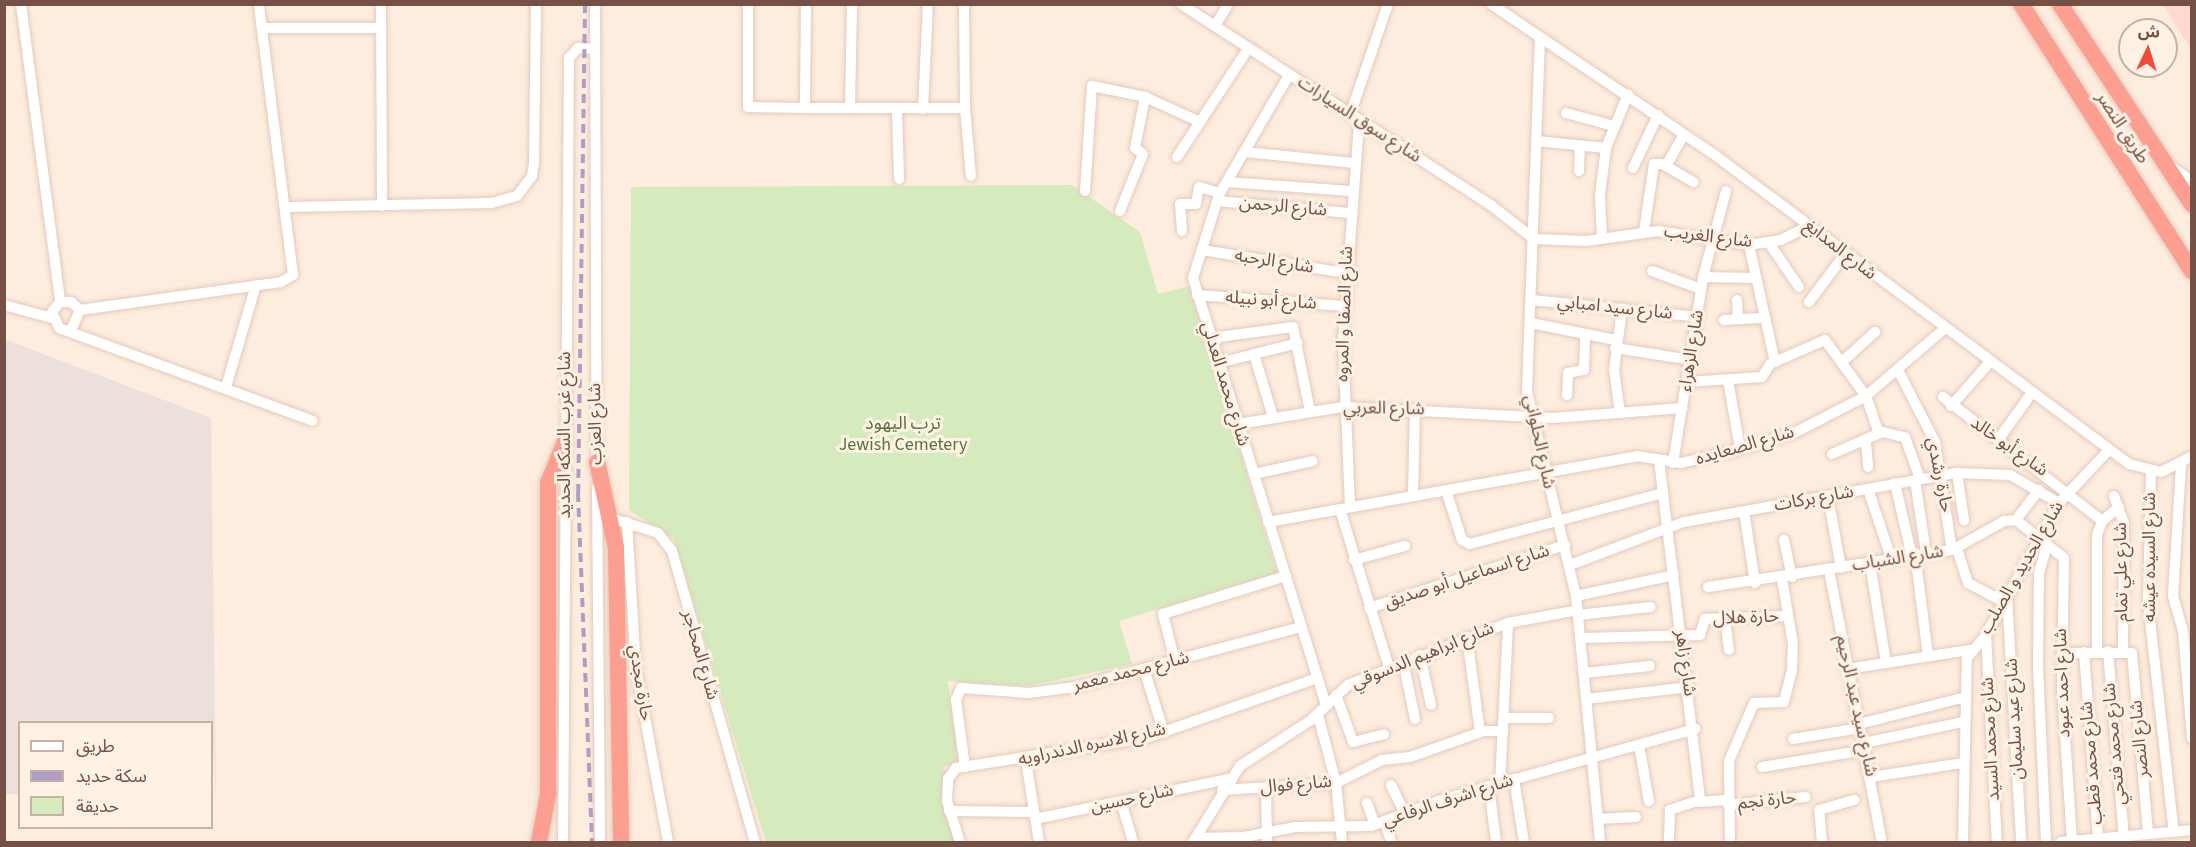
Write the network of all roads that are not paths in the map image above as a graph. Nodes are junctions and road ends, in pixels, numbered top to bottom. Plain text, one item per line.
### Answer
1 (21, 4) edge
2 (259, 4) edge
3 (381, 4) edge
4 (536, 4) edge
5 (595, 4) edge
6 (748, 4) edge
7 (806, 4) edge
8 (852, 4) edge
9 (928, 4) edge
10 (964, 4) edge
11 (1181, 4) edge
12 (1228, 4) edge
13 (1388, 4) edge
14 (1491, 4) edge
15 (2020, 4) edge
16 (2060, 4) edge
17 (1215, 26) junction
18 (381, 27) junction
19 (262, 28) junction
20 (1540, 37) junction
21 (595, 49) junction
22 (1248, 49) junction
23 (1289, 75) junction
24 (1628, 94) junction
25 (1145, 97) junction
26 (805, 108) junction
27 (850, 108) junction
28 (897, 108) junction
29 (965, 108) junction
30 (923, 109) junction
31 (1566, 113) dead end
32 (1658, 115) junction
33 (1355, 118) junction
34 (1200, 122) junction
35 (1614, 126) junction
36 (1684, 134) junction
37 (1537, 141) junction
38 (1580, 146) junction
39 (1606, 148) junction
40 (1245, 152) junction
41 (2158, 157) junction
42 (1177, 158) dead end
43 (1353, 163) junction
44 (1664, 165) junction
45 (1633, 168) dead end
46 (1579, 171) dead end
47 (970, 176) dead end
48 (899, 179) dead end
49 (2192, 181) edge
50 (1227, 182) junction
51 (1694, 182) dead end
52 (1085, 191) dead end
53 (1351, 191) junction
54 (1726, 191) dead end
55 (1219, 197) junction
56 (2192, 204) edge
57 (382, 206) junction
58 (288, 207) junction
59 (1120, 211) dead end
60 (1349, 213) junction
61 (1809, 226) junction
62 (1182, 231) dead end
63 (1644, 231) junction
64 (1602, 238) junction
65 (1534, 239) junction
66 (1713, 239) junction
67 (1769, 243) junction
68 (1749, 245) junction
69 (1202, 250) junction
70 (1845, 254) junction
71 (1652, 271) dead end
72 (2192, 272) edge
73 (1346, 273) junction
74 (1703, 277) junction
75 (1756, 278) junction
76 (256, 285) junction
77 (1799, 287) dead end
78 (1701, 289) junction
79 (1197, 295) junction
80 (1532, 300) junction
81 (1737, 300) dead end
82 (60, 302) junction
83 (1809, 302) dead end
84 (4, 304) edge
85 (1344, 306) junction
86 (1622, 309) junction
87 (80, 310) junction
88 (1698, 317) junction
89 (52, 318) junction
90 (1761, 318) junction
91 (1738, 319) junction
92 (1724, 320) dead end
93 (1531, 323) junction
94 (72, 328) junction
95 (1943, 330) junction
96 (1875, 332) dead end
97 (1585, 334) junction
98 (1211, 338) junction
99 (1298, 343) junction
100 (1615, 344) junction
101 (1254, 354) junction
102 (1692, 360) junction
103 (1775, 362) junction
104 (1842, 362) junction
105 (1219, 363) junction
106 (1989, 363) junction
107 (1899, 372) junction
108 (1728, 380) junction
109 (1687, 382) junction
110 (226, 387) junction
111 (2031, 394) junction
112 (1567, 395) dead end
113 (1866, 396) junction
114 (1943, 397) dead end
115 (1952, 406) junction
116 (1343, 407) junction
117 (1683, 408) junction
118 (1415, 409) junction
119 (1310, 411) junction
120 (1620, 413) junction
121 (1273, 417) junction
122 (1532, 418) junction
123 (313, 421) dead end
124 (1238, 424) junction
125 (1880, 433) junction
126 (1998, 440) junction
127 (565, 442) junction
128 (1866, 442) junction
129 (1740, 449) junction
130 (2109, 450) junction
131 (1832, 454) dead end
132 (2192, 456) edge
133 (1659, 460) junction
134 (1313, 461) dead end
135 (597, 462) joint
136 (1673, 463) junction
137 (2181, 465) junction
138 (1868, 467) dead end
139 (1544, 472) junction
140 (1957, 472) junction
141 (2151, 472) junction
142 (1254, 474) junction
143 (1941, 475) junction
144 (1917, 479) junction
145 (1895, 483) junction
146 (1868, 489) junction
147 (1446, 490) junction
148 (2039, 490) junction
149 (2068, 490) junction
150 (1663, 493) junction
151 (1413, 495) junction
152 (1828, 496) junction
153 (2114, 496) dead end
154 (2059, 503) junction
155 (2120, 507) junction
156 (1345, 508) junction
157 (1744, 511) junction
158 (612, 518) junction
159 (1557, 518) junction
160 (1964, 520) dead end
161 (2016, 520) junction
162 (2102, 521) junction
163 (1268, 522) junction
164 (1668, 526) junction
165 (1784, 540) dead end
166 (2042, 542) junction
167 (1565, 545) junction
168 (1406, 546) dead end
169 (1954, 550) junction
170 (1918, 553) junction
171 (1891, 558) junction
172 (1354, 560) junction
173 (1870, 563) junction
174 (1570, 565) junction
175 (1841, 568) junction
176 (1828, 570) junction
177 (1674, 575) junction
178 (1286, 576) junction
179 (1787, 578) junction
180 (1755, 583) junction
181 (1708, 587) dead end
182 (1575, 596) junction
183 (2005, 599) junction
184 (1651, 607) dead end
185 (1369, 608) junction
186 (1578, 613) junction
187 (1788, 616) junction
188 (1725, 618) junction
189 (1508, 623) junction
190 (1301, 627) junction
191 (1681, 635) junction
192 (1986, 635) junction
193 (1467, 637) junction
194 (1582, 638) junction
195 (1729, 650) dead end
196 (1971, 650) junction
197 (2123, 650) junction
198 (2102, 651) junction
199 (2084, 652) junction
200 (2062, 653) junction
201 (1420, 655) junction
202 (1928, 656) junction
203 (1175, 661) junction
204 (1403, 661) junction
205 (1886, 663) junction
206 (1650, 666) dead end
207 (1389, 667) junction
208 (1144, 669) junction
209 (1847, 669) junction
210 (1584, 673) junction
211 (1317, 678) junction
212 (1689, 687) junction
213 (1336, 695) junction
214 (1962, 698) junction
215 (1586, 699) junction
216 (1431, 705) dead end
217 (1322, 711) junction
218 (1504, 718) junction
219 (1549, 718) dead end
220 (1415, 719) dead end
221 (1962, 722) junction
222 (1860, 726) junction
223 (1695, 729) junction
224 (1503, 731) junction
225 (1164, 732) junction
226 (1480, 732) junction
227 (1383, 734) dead end
228 (1793, 739) dead end
229 (2192, 739) edge
230 (1639, 745) junction
231 (1865, 747) junction
232 (1592, 759) junction
233 (1026, 760) junction
234 (1962, 763) junction
235 (965, 766) junction
236 (1762, 767) dead end
237 (1871, 777) junction
238 (1229, 779) junction
239 (1514, 779) junction
240 (1336, 783) junction
241 (1391, 785) dead end
242 (1494, 785) junction
243 (1266, 788) junction
244 (1222, 790) junction
245 (1806, 797) dead end
246 (1855, 800) dead end
247 (1121, 801) junction
248 (1649, 801) dead end
249 (1699, 802) junction
250 (1367, 803) dead end
251 (1727, 803) junction
252 (949, 811) junction
253 (1405, 814) junction
254 (1034, 816) junction
255 (1636, 817) dead end
256 (1598, 819) junction
257 (1380, 824) junction
258 (1342, 830) junction
259 (2192, 830) edge
260 (2174, 832) junction
261 (2148, 834) junction
262 (2124, 837) junction
263 (1267, 838) edge
264 (2098, 839) junction
265 (1194, 840) edge
266 (2067, 842) edge
267 (539, 843) edge
268 (563, 843) edge
269 (600, 843) edge
270 (621, 843) edge
271 (668, 843) edge
272 (754, 843) edge
273 (960, 843) edge
274 (1039, 843) edge
275 (1133, 843) edge
276 (1342, 843) edge
277 (1391, 843) edge
278 (1496, 843) edge
279 (1524, 843) edge
280 (1600, 843) edge
281 (1669, 843) edge
282 (1730, 843) edge
283 (1822, 843) edge
284 (1882, 843) edge
285 (1963, 843) edge
286 (1997, 843) edge
287 (2021, 843) edge
288 (2046, 843) edge

1 - 82 street
2 - 19 street
3 - 18 street
4 - 57 street
5 - 21 street, شارع العزب
6 - 26 street
7 - 26 street
8 - 27 street
9 - 30 street
10 - 29 street
11 - 17 street, شارع سوق السيارات
12 - 17 street
13 - 33 street, شارع الصفا و المروه
14 - 20 street, شارع المدابغ
15 - 72 highway, طريق النصر
16 - 41 highway, طريق النصر
17 - 22 street, شارع سوق السيارات
18 - 19 street
18 - 57 street
19 - 58 street
20 - 24 street, شارع المدابغ
20 - 37 street, شارع الحلواني
21 - 127 street, شارع غرب السكه الحديد
21 - 135 street, شارع العزب
22 - 23 street, شارع سوق السيارات
22 - 34 street
23 - 33 street, شارع سوق السيارات
23 - 40 street, شارع محمد العدلي
24 - 32 street, شارع المدابغ
24 - 35 street
25 - 34 street
25 - 52 street
25 - 59 street
26 - 27 street
27 - 28 street
28 - 30 street
28 - 48 street
29 - 30 street
29 - 47 street
31 - 35 street
32 - 36 street, شارع المدابغ
32 - 45 street
33 - 43 street, شارع الصفا و المروه
33 - 65 street, شارع سوق السيارات
34 - 42 street
35 - 39 street
36 - 44 street
36 - 61 street, شارع المدابغ
37 - 38 street
37 - 65 street, شارع الحلواني
38 - 39 street
38 - 46 street
39 - 64 street
40 - 43 street
40 - 50 street, شارع محمد العدلي
41 - 49 street
41 - 56 highway, طريق النصر
43 - 53 street, شارع الصفا و المروه
44 - 51 street
44 - 63 street
50 - 53 street
50 - 55 street, شارع محمد العدلي
53 - 60 street, شارع الصفا و المروه
54 - 66 street, شارع الزهراء
55 - 60 street, شارع الرحمن
55 - 62 street, شارع الرحمن
55 - 69 street, شارع محمد العدلي
57 - 58 street
58 - 76 street
60 - 73 street, شارع الصفا و المروه
61 - 67 street, شارع الغريب
61 - 70 street, شارع المدابغ
63 - 64 street, شارع الغريب
63 - 66 street, شارع الغريب
64 - 65 street, شارع الغريب
65 - 80 street, شارع الحلواني
66 - 68 street, شارع الغريب
66 - 74 street, شارع الزهراء
67 - 68 street, شارع الغريب
67 - 77 street
68 - 75 street
69 - 73 street, شارع الرحبه
69 - 79 street, شارع محمد العدلي
70 - 83 street
70 - 95 street, شارع المدابغ
71 - 78 street
73 - 85 street, شارع الصفا و المروه
74 - 75 street
74 - 78 street, شارع الزهراء
75 - 90 street
76 - 87 street
76 - 110 street
78 - 88 street, شارع الزهراء
79 - 85 street, شارع أبو نبيله
79 - 98 street, شارع محمد العدلي
80 - 86 street, شارع سيد امبابي
80 - 93 street, شارع الحلواني
81 - 91 street
82 - 87 street
82 - 89 street
84 - 89 street
85 - 116 street, شارع الصفا و المروه
86 - 88 street, شارع سيد امبابي
86 - 100 street
87 - 94 street
88 - 102 street, شارع الزهراء
89 - 94 street
90 - 91 street
90 - 103 street
91 - 92 street
93 - 97 street
93 - 122 street, شارع الحلواني
94 - 110 street
95 - 106 street, شارع المدابغ
95 - 107 street, شارع الصعايده
96 - 104 street
97 - 100 street
97 - 112 street
98 - 99 street
98 - 105 street, شارع محمد العدلي
99 - 101 street
99 - 119 street
100 - 102 street
100 - 120 street
101 - 105 street
101 - 121 street
102 - 109 street, شارع الزهراء
103 - 104 street
103 - 108 street
104 - 113 street
105 - 124 street, شارع محمد العدلي
106 - 111 street, شارع المدابغ
106 - 115 street
107 - 113 street, شارع الصعايده
107 - 143 street, حارة رشدي
108 - 109 street
108 - 129 street
109 - 117 street, شارع الزهراء
110 - 123 street
111 - 126 street
111 - 130 street, شارع المدابغ
113 - 125 street
113 - 129 street, شارع الصعايده
114 - 115 street, شارع أبو خالد
115 - 126 street, شارع أبو خالد
116 - 118 street, شارع العربي
116 - 119 street, شارع العربي
116 - 156 street, شارع الصفا و المروه
117 - 120 street, شارع العربي
117 - 136 street, شارع الزهراء
118 - 122 street, شارع العربي
118 - 151 street
119 - 121 street, شارع العربي
120 - 122 street, شارع العربي
121 - 124 street, شارع العربي
122 - 139 street, شارع الحلواني
124 - 142 street, شارع محمد العدلي
125 - 128 street
125 - 144 street
126 - 149 street, شارع أبو خالد
127 - 267 highway
127 - 268 street, شارع غرب السكه الحديد
128 - 131 street
128 - 138 street
129 - 136 street, شارع الصعايده
130 - 141 street, شارع المدابغ
130 - 149 street, شارع الحديد و الصلب
132 - 137 street
133 - 136 street, شارع الصعايده
133 - 139 street, شارع الصعايده
133 - 150 street, شارع زاهر
134 - 142 street
135 - 158 highway
137 - 141 street
137 - 229 street
139 - 147 street, شارع الصعايده
139 - 159 street, شارع الحلواني
140 - 143 street, شارع بركات
140 - 148 street, شارع بركات
140 - 160 street
141 - 260 street, شارع السيده عيشه
142 - 163 street, شارع محمد العدلي
143 - 144 street, شارع بركات
143 - 169 street, حارة رشدي
144 - 145 street, شارع بركات
144 - 170 street
145 - 146 street, شارع بركات
145 - 170 street
146 - 152 street, شارع بركات
146 - 171 street
147 - 151 street, شارع الصعايده
147 - 159 street
148 - 154 street, شارع بركات
148 - 161 street
149 - 154 street, شارع الحديد و الصلب
149 - 162 street, شارع أبو خالد
150 - 159 street
150 - 164 street, شارع زاهر
151 - 156 street, شارع الصعايده
152 - 157 street, شارع بركات
152 - 175 street
153 - 155 street, شارع علي تمام
154 - 166 street, شارع الحديد و الصلب
155 - 162 street
155 - 197 street, شارع علي تمام
156 - 163 street, شارع الصعايده
156 - 172 street, شارع الصفا و المروه
157 - 164 street, شارع بركات
157 - 180 street
158 - 269 street
158 - 270 highway
158 - 271 street, حارة مجدي
158 - 272 street, شارع المحاجر
159 - 167 street, شارع الحلواني
161 - 166 street
161 - 169 street, شارع الشباب
162 - 198 street, شارع محمد فتحي
163 - 178 street, شارع محمد العدلي
164 - 174 street, شارع بركات
164 - 177 street, شارع زاهر
165 - 179 street
166 - 183 street, شارع الحديد و الصلب
166 - 200 street, شارع احمد عبود
166 - 288 street
167 - 174 street, شارع الحلواني
167 - 185 street, شارع اسماعيل أبو صديق
168 - 172 street
169 - 170 street, شارع الشباب
169 - 183 street, حارة رشدي
170 - 171 street, شارع الشباب
170 - 202 street
171 - 173 street, شارع الشباب
172 - 185 street, شارع الصفا و المروه
173 - 175 street, شارع الشباب
173 - 205 street
174 - 182 street, شارع الحلواني
175 - 176 street, شارع الشباب
176 - 179 street, شارع الشباب
176 - 209 street, شارع سيد عبد الرحيم
177 - 182 street
177 - 191 street, شارع زاهر
178 - 190 street, شارع محمد العدلي
178 - 203 street
179 - 180 street, شارع الشباب
179 - 187 street
180 - 181 street, شارع الشباب
182 - 186 street, شارع الحلواني
183 - 192 street, شارع الحديد و الصلب
183 - 287 street, شارع عيد سليمان
184 - 186 street, شارع ابراهيم الدسوقي
185 - 207 street, شارع الصفا و المروه
186 - 189 street, شارع ابراهيم الدسوقي
186 - 194 street, شارع الحلواني
187 - 188 street, حارة هلال
187 - 251 street
188 - 191 street, حارة هلال
188 - 195 street
189 - 193 street, شارع ابراهيم الدسوقي
189 - 218 street
190 - 203 street, شارع محمد معمر
190 - 211 street, شارع محمد العدلي
191 - 194 street
191 - 212 street, شارع زاهر
192 - 196 street, شارع الحديد و الصلب
192 - 286 street, شارع محمد السيد
193 - 201 street, شارع ابراهيم الدسوقي
193 - 226 street
194 - 210 street, شارع الحلواني
196 - 202 street
196 - 214 street, شارع الحديد و الصلب
197 - 198 street
197 - 261 street, شارع النصر
198 - 199 street
198 - 262 street, شارع محمد فتحي
199 - 200 street
199 - 264 street, شارع محمد قطب
200 - 266 street, شارع احمد عبود
201 - 204 street, شارع ابراهيم الدسوقي
201 - 216 street
202 - 205 street
203 - 208 street, شارع محمد معمر
204 - 207 street, شارع ابراهيم الدسوقي
204 - 220 street
205 - 209 street
206 - 210 street
207 - 213 street, شارع ابراهيم الدسوقي
208 - 225 street
208 - 235 street, شارع محمد معمر
209 - 222 street, شارع سيد عبد الرحيم
210 - 215 street, شارع الحلواني
211 - 217 street, شارع محمد العدلي
211 - 225 street, شارع الاسره الدندراويه
212 - 215 street
212 - 223 street, شارع زاهر
213 - 217 street, شارع ابراهيم الدسوقي
213 - 227 street
214 - 221 street, شارع الحديد و الصلب
214 - 222 street
215 - 232 street, شارع الحلواني
217 - 238 street, شارع ابراهيم الدسوقي
217 - 240 street, شارع محمد العدلي
218 - 219 street
218 - 224 street
221 - 231 street
221 - 234 street, شارع الحديد و الصلب
222 - 228 street
222 - 231 street, شارع سيد عبد الرحيم
223 - 230 street, شارع اشرف الرفاعي
223 - 249 street, شارع زاهر
224 - 226 street, شارع فوال
224 - 242 street
225 - 233 street, شارع الاسره الدندراويه
226 - 240 street, شارع فوال
230 - 232 street, شارع اشرف الرفاعي
230 - 248 street
231 - 236 street
231 - 237 street, شارع سيد عبد الرحيم
232 - 239 street, شارع اشرف الرفاعي
232 - 256 street, شارع الحلواني
233 - 235 street, شارع الاسره الدندراويه
233 - 254 street
234 - 237 street
234 - 285 street, شارع الحديد و الصلب
235 - 252 street
237 - 284 street, شارع سيد عبد الرحيم
238 - 244 street, شارع ابراهيم الدسوقي
238 - 247 street, شارع حسين
239 - 242 street, شارع اشرف الرفاعي
239 - 279 street
240 - 243 street, شارع فوال
240 - 258 street, شارع محمد العدلي
241 - 253 street
242 - 253 street, شارع اشرف الرفاعي
242 - 278 street
243 - 244 street, شارع فوال
243 - 263 street
244 - 265 street, شارع ابراهيم الدسوقي
245 - 251 street, حارة نجم
246 - 283 street
247 - 254 street, شارع حسين
247 - 275 street
249 - 251 street, حارة نجم
249 - 281 street
250 - 257 street
251 - 282 street
252 - 254 street, شارع حسين
252 - 273 street
253 - 257 street, شارع اشرف الرفاعي
254 - 274 street
255 - 256 street
256 - 280 street, شارع الحلواني
257 - 258 street, شارع اشرف الرفاعي
257 - 277 street
258 - 263 street, شارع اشرف الرفاعي
258 - 276 street, شارع محمد العدلي
259 - 260 street
260 - 261 street
261 - 262 street
262 - 264 street
263 - 265 street, شارع اشرف الرفاعي
264 - 266 street

